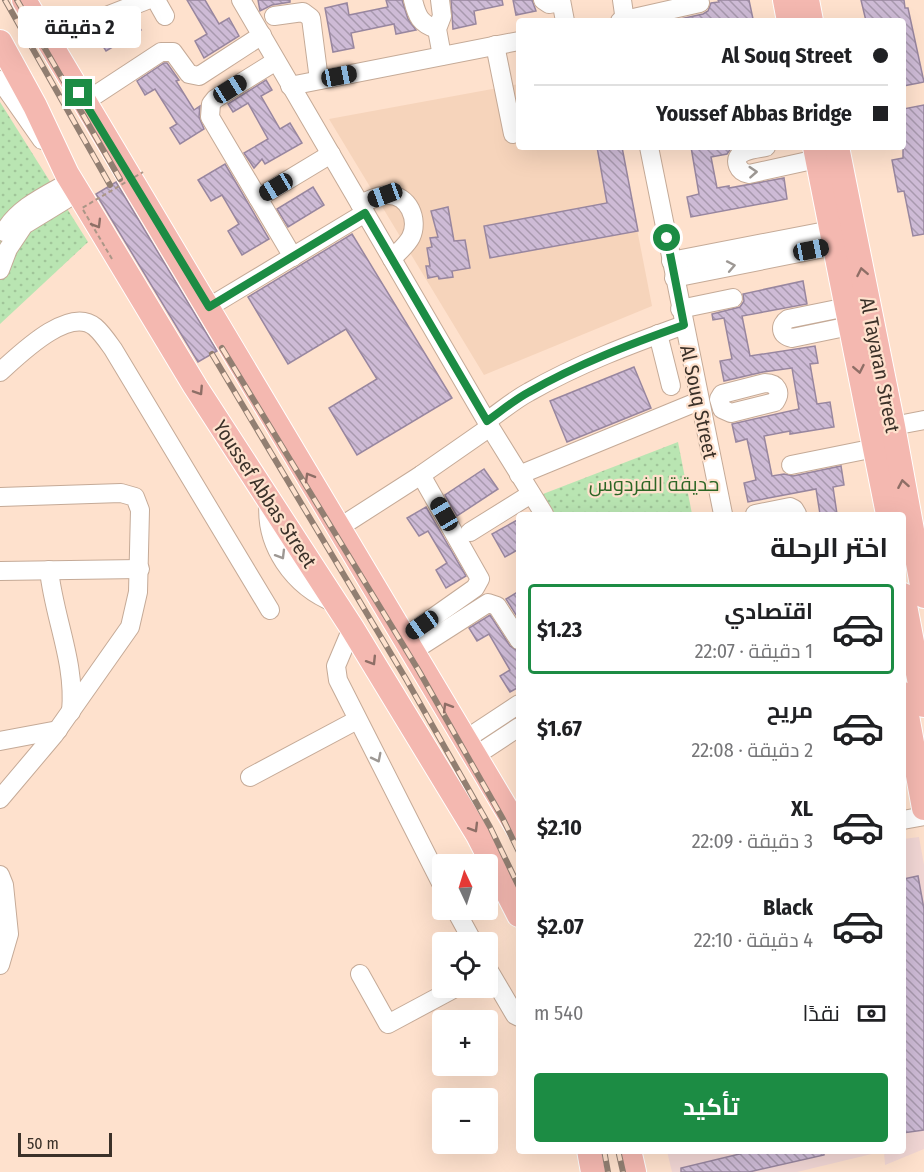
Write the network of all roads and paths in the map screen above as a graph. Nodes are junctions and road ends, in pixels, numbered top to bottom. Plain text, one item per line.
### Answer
1 (24, 0) edge
2 (36, 0) edge
3 (147, 0) edge
4 (241, 0) edge
5 (413, 0) edge
6 (440, 0) edge
7 (622, 0) edge
8 (807, 0) edge
9 (555, 1) edge
10 (700, 3) dead end
11 (274, 16) dead end
12 (790, 16) edge
13 (564, 18) edge
14 (624, 18) edge
15 (637, 18) edge
16 (437, 29) junction
17 (58, 35) junction
18 (262, 35) junction
19 (0, 42) edge
20 (516, 42) edge
21 (495, 45) junction
22 (442, 56) junction
23 (276, 61) junction
24 (0, 80) edge
25 (319, 80) junction
26 (290, 86) junction
27 (94, 96) junction
28 (513, 134) dead end
29 (650, 150) edge
30 (750, 150) edge
31 (823, 151) edge
32 (331, 154) junction
33 (133, 170) junction
34 (72, 183) junction
35 (258, 198) junction
36 (362, 208) junction
37 (11, 225) edge
38 (833, 238) junction
39 (0, 245) edge
40 (293, 257) junction
41 (112, 259) dead end
42 (392, 259) junction
43 (0, 270) edge
44 (672, 270) junction
45 (733, 298) dead end
46 (209, 307) junction
47 (682, 317) junction
48 (658, 334) junction
49 (0, 372) edge
50 (670, 386) dead end
51 (719, 404) dead end
52 (700, 405) junction
53 (924, 420) edge
54 (488, 424) junction
55 (893, 426) junction
56 (875, 448) junction
57 (791, 465) dead end
58 (421, 475) junction
59 (519, 475) junction
60 (531, 494) junction
61 (0, 497) edge
62 (543, 512) edge
63 (723, 512) edge
64 (765, 512) edge
65 (796, 512) edge
66 (888, 512) edge
67 (340, 527) junction
68 (470, 532) dead end
69 (140, 569) junction
70 (49, 570) junction
71 (0, 571) edge
72 (918, 590) edge
73 (270, 610) dead end
74 (352, 628) junction
75 (516, 635) edge
76 (408, 644) junction
77 (924, 705) edge
78 (516, 707) edge
79 (71, 712) junction
80 (906, 712) edge
81 (357, 720) junction
82 (516, 729) edge
83 (58, 730) junction
84 (0, 741) edge
85 (471, 747) junction
86 (250, 777) dead end
87 (0, 800) edge
88 (924, 808) edge
89 (924, 816) edge
90 (906, 819) edge
91 (516, 825) edge
92 (432, 866) edge
93 (0, 875) edge
94 (516, 909) edge
95 (0, 964) edge
96 (360, 974) dead end
97 (498, 987) edge
98 (436, 998) edge
99 (516, 1016) edge
100 (590, 1154) edge
101 (630, 1154) edge
102 (593, 1172) edge
103 (634, 1172) edge

1 - 33 main road
2 - 17 street
3 - 17 street
4 - 18 street
5 - 16 street
6 - 16 street
7 - 14 street
8 - 12 main road
9 - 13 street
10 - 15 street
11 - 25 street
16 - 22 street
17 - 27 street
18 - 23 street
18 - 27 street
19 - 34 main road
20 - 21 street
21 - 22 street
21 - 28 street
22 - 25 street
23 - 26 street
23 - 35 street
24 - 34 street, Youssef Abbas Street
25 - 26 street
26 - 32 street
27 - 33 street
29 - 44 street, Al Souq Street
30 -> 31 street
31 - 38 main road, Al Tayaran Street
55 -> 31 main road, Al Tayaran Street
32 - 35 street
32 - 36 street
33 - 41 path, bridge
33 - 46 main road
34 - 37 street
34 -> 74 main road, Youssef Abbas Street
35 - 40 street
36 - 40 street
36 - 42 street
36 - 42 street
37 - 39 street
37 - 43 street
38 - 44 street
38 -> 56 main road, Al Tayaran Street
40 - 46 street
42 - 54 street
44 - 47 street, Al Souq Street
45 - 47 street
67 -> 46 main road
47 - 48 street
47 - 52 street, Al Souq Street
48 - 50 street
48 - 54 street
49 - 73 street
51 - 52 street
52 - 59 street
52 - 63 street, Al Souq Street
53 - 55 street
54 - 58 street
54 - 59 street
72 -> 55 main road, Al Tayaran Street
56 - 57 street
56 - 66 main road, Al Tayaran Street
58 - 67 street
58 - 76 street
59 - 60 street
60 - 62 street
60 - 68 street
61 - 69 street
64 - 65 street
67 - 76 main road
69 - 70 street
69 - 79 street
70 - 71 street
70 - 79 street
72 - 77 main road, Al Tayaran Street
74 - 81 street
74 -> 94 main road, Youssef Abbas Street
75 - 76 street
85 -> 76 main road
78 - 85 street
79 - 83 street
80 - 88 main road
81 - 86 street
81 -> 92 street
82 - 85 street
83 - 84 street
83 - 87 street
85 - 91 main road
89 - 90 street
93 - 95 street
96 - 98 street
97 - 99 street
100 - 102 main road
101 - 103 main road

